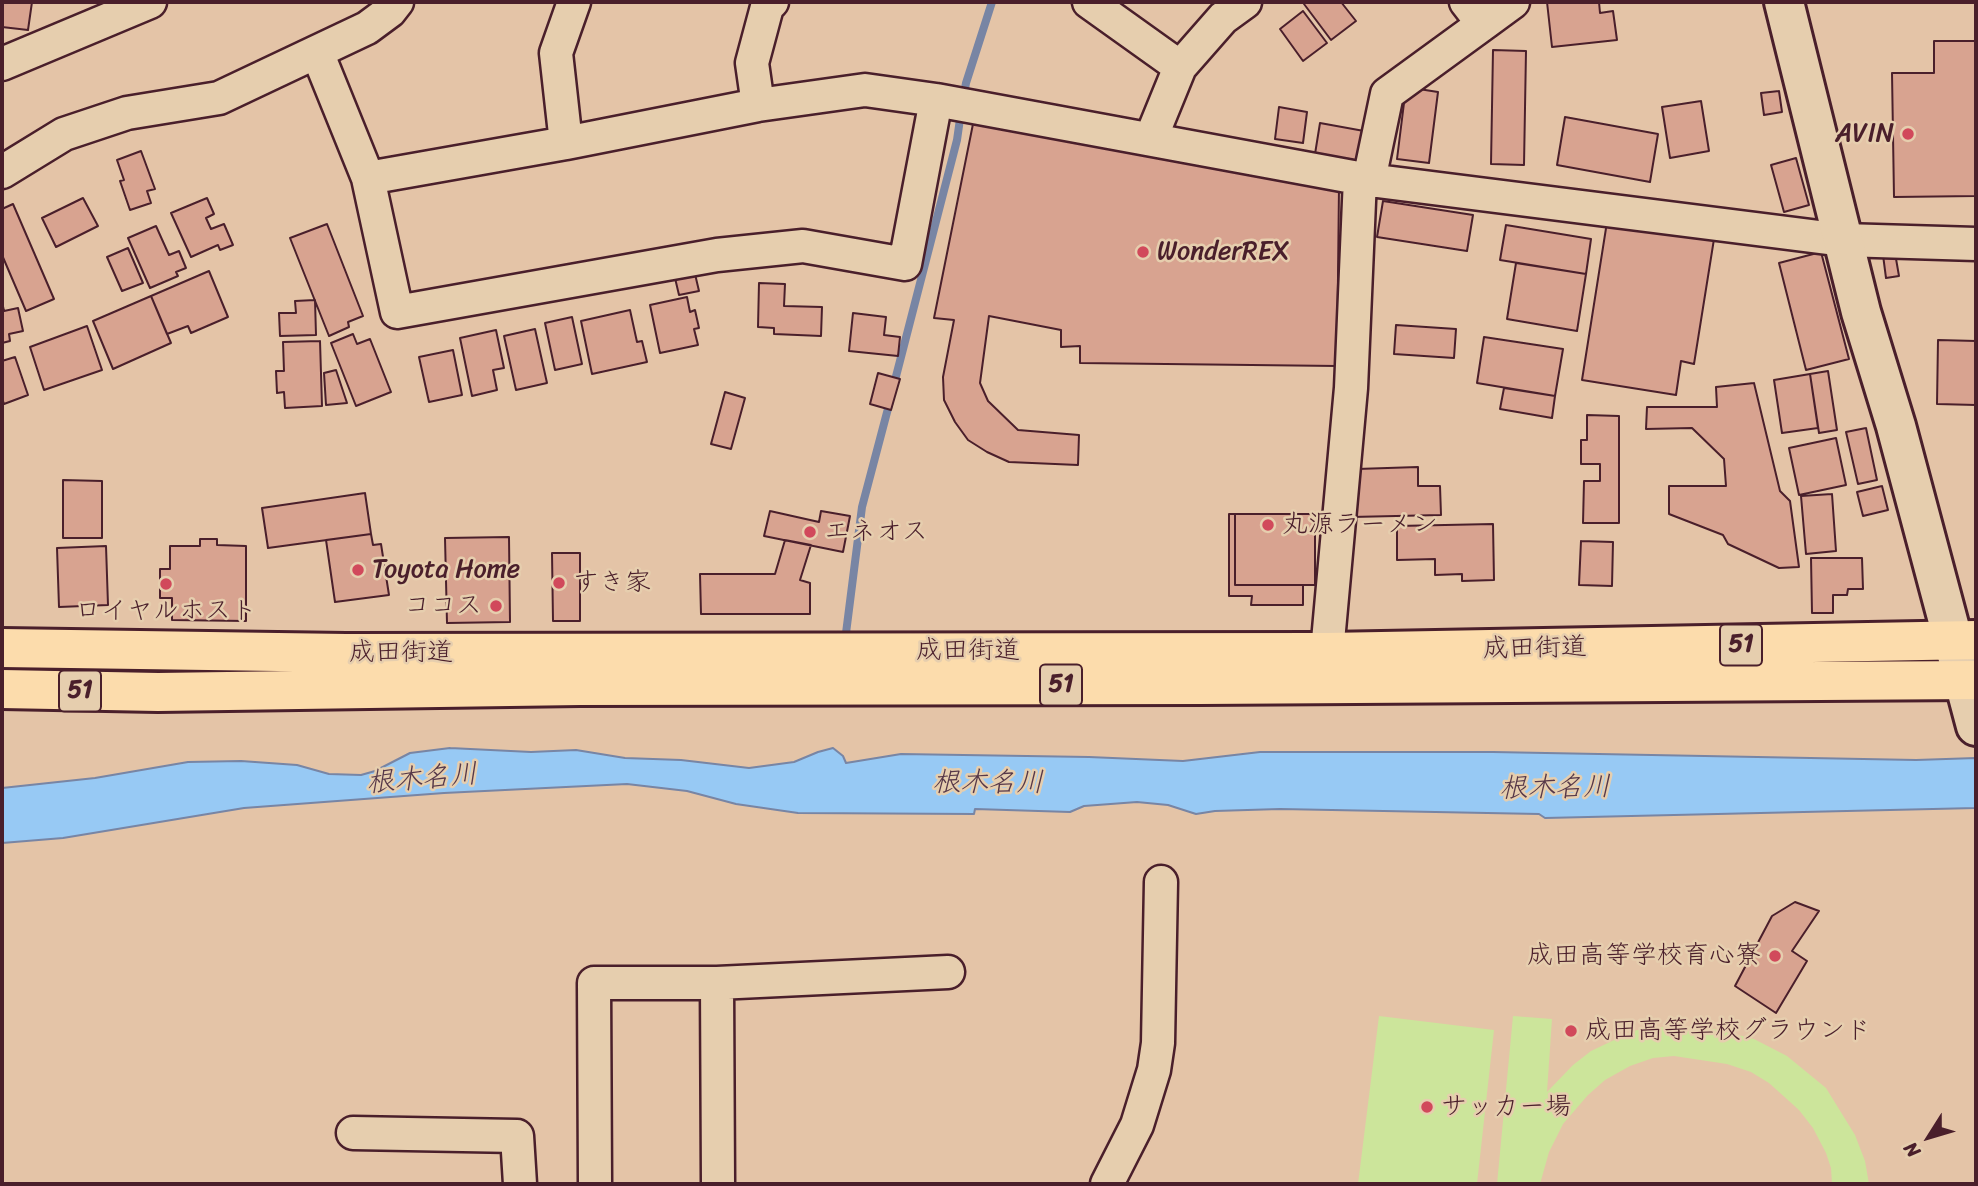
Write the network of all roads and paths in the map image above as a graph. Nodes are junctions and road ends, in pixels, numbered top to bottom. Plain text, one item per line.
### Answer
1 (150, 2) edge
2 (397, 2) edge
3 (574, 2) edge
4 (772, 2) edge
5 (1089, 2) edge
6 (1244, 2) edge
7 (1514, 2) edge
8 (1784, 2) edge
9 (1475, 13) edge
10 (317, 52) junction
11 (2, 64) edge
12 (1180, 67) junction
13 (941, 101) junction
14 (758, 105) junction
15 (1151, 138) junction
16 (566, 143) junction
17 (2, 172) edge
18 (368, 178) junction
19 (1365, 179) junction
20 (1843, 240) junction
21 (1976, 244) edge
22 (1965, 640) edge
23 (2, 648) edge
24 (1327, 652) junction
25 (1970, 679) edge
26 (2, 689) edge
27 (1975, 722) edge
28 (1161, 882) dead end
29 (948, 972) dead end
30 (717, 983) junction
31 (353, 1133) dead end
32 (520, 1184) edge
33 (594, 1184) edge
34 (719, 1184) edge
35 (1107, 1184) edge

1 - 11 street
2 - 10 street
3 - 16 street
4 - 14 street
5 - 12 street
6 - 12 street
7 - 9 street
8 - 20 street
9 - 19 street
10 - 17 street
10 - 18 street
12 - 15 street
13 - 14 street
13 - 15 street
13 - 18 street
14 - 16 street
15 - 19 street
16 - 18 street
19 - 20 street
19 - 24 street
20 - 21 street
20 - 22 street
22 - 24 highway, 成田街道 / 51
22 - 25 street
23 - 24 highway, 成田街道 / 51
25 - 26 highway, 成田街道 / 51
25 - 27 street
28 - 35 street
29 - 30 street
30 - 33 street
30 - 34 street
31 - 32 street

